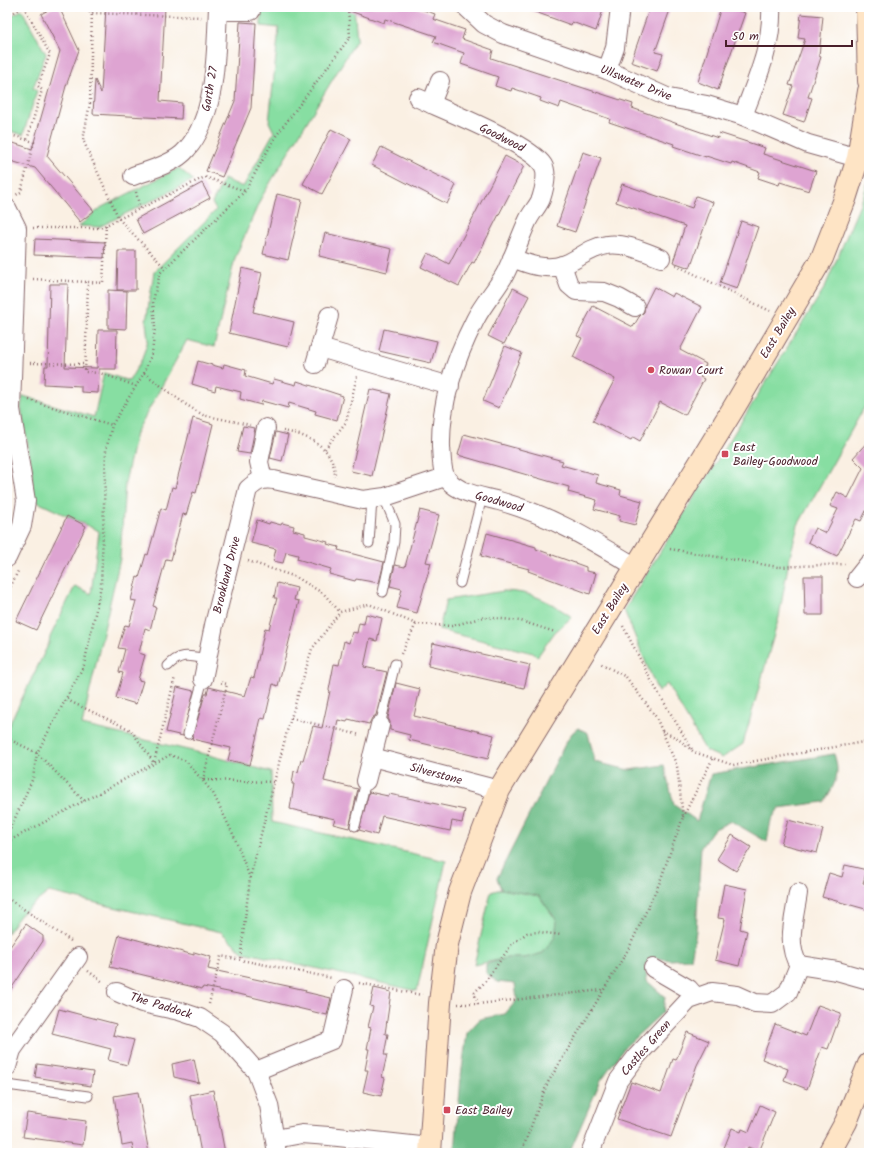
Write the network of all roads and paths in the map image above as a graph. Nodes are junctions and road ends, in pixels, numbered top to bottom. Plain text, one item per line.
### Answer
1 (25, 7) edge
2 (82, 7) edge
3 (92, 7) edge
4 (348, 7) edge
5 (466, 7) edge
6 (620, 7) edge
7 (771, 7) edge
8 (867, 7) edge
9 (251, 11) dead end
10 (218, 12) edge
11 (92, 13) junction
12 (7, 16) edge
13 (606, 70) junction
14 (440, 81) dead end
15 (869, 81) edge
16 (869, 91) edge
17 (743, 116) junction
18 (7, 134) edge
19 (27, 140) junction
20 (858, 158) junction
21 (133, 176) dead end
22 (245, 191) junction
23 (9, 203) edge
24 (119, 219) junction
25 (106, 225) junction
26 (17, 228) junction
27 (512, 258) junction
28 (661, 258) joint
29 (562, 266) junction
30 (165, 268) junction
31 (16, 279) junction
32 (88, 282) junction
33 (635, 307) dead end
34 (328, 316) dead end
35 (787, 319) junction
36 (362, 360) junction
37 (13, 363) junction
38 (85, 364) junction
39 (136, 386) junction
40 (450, 386) junction
41 (11, 394) junction
42 (112, 425) junction
43 (266, 428) dead end
44 (325, 449) dead end
45 (13, 462) edge
46 (445, 477) junction
47 (263, 478) junction
48 (482, 497) junction
49 (378, 499) junction
50 (369, 543) dead end
51 (649, 546) junction
52 (232, 554) junction
53 (7, 558) edge
54 (869, 564) edge
55 (636, 567) junction
56 (857, 578) dead end
57 (460, 583) dead end
58 (383, 592) dead end
59 (612, 606) junction
60 (340, 612) junction
61 (416, 624) junction
62 (555, 632) dead end
63 (180, 657) junction
64 (207, 659) junction
65 (600, 662) dead end
66 (395, 664) joint
67 (168, 666) dead end
68 (203, 679) junction
69 (67, 700) junction
70 (291, 718) junction
71 (662, 731) junction
72 (378, 732) junction
73 (188, 734) dead end
74 (7, 738) edge
75 (869, 741) edge
76 (694, 752) junction
77 (37, 753) junction
78 (372, 757) junction
79 (713, 758) junction
80 (154, 763) junction
81 (203, 780) junction
82 (274, 782) junction
83 (366, 782) joint
84 (499, 790) junction
85 (84, 801) junction
86 (683, 817) junction
87 (355, 826) dead end
88 (7, 836) edge
89 (7, 842) edge
90 (250, 878) junction
91 (798, 893) dead end
92 (7, 898) edge
93 (561, 935) dead end
94 (76, 959) junction
95 (240, 959) junction
96 (799, 964) junction
97 (653, 968) dead end
98 (869, 980) edge
99 (345, 983) junction
100 (603, 990) junction
101 (117, 992) joint
102 (696, 998) junction
103 (440, 1001) junction
104 (478, 1004) junction
105 (205, 1022) junction
106 (869, 1064) edge
107 (7, 1067) edge
108 (256, 1071) junction
109 (7, 1085) edge
110 (88, 1096) dead end
111 (276, 1146) edge
112 (430, 1150) edge
113 (521, 1153) edge
114 (590, 1153) edge
115 (829, 1153) edge

1 - 12 path
1 - 19 path
2 - 11 path
3 - 11 path
4 - 22 path
5 - 13 street, Ullswater Drive
6 - 13 street
7 - 17 street
8 - 15 street
9 - 10 street
10 - 11 path
10 - 21 street, Garth 27
11 - 24 path
13 - 17 street, Ullswater Drive
14 - 27 street, Goodwood
16 - 20 street, East Bailey
17 - 20 street, Ullswater Drive
18 - 19 path
19 - 23 path
20 - 35 street, East Bailey
22 - 24 path
22 - 30 path
23 - 26 street
24 - 25 path
24 - 30 path
25 - 26 path
25 - 32 path
26 - 31 street
27 - 29 street
27 - 40 street, Goodwood
28 - 29 street
28 - 35 path
29 - 33 street
30 - 39 path
31 - 32 path
31 - 37 street
32 - 38 path
34 - 36 street
35 - 51 street, East Bailey
36 - 40 street
36 - 44 path
37 - 38 path
37 - 41 street
38 - 39 path
39 - 42 path
40 - 46 street, Goodwood
41 - 42 path
41 - 45 street
42 - 69 path
43 - 47 street
45 - 53 street
46 - 48 street, Goodwood
46 - 49 street
47 - 49 street
47 - 52 street, Brookland Drive
48 - 55 street, Goodwood
48 - 57 lane
49 - 50 lane
49 - 58 lane
51 - 54 path
51 - 55 street, East Bailey
52 - 60 path
52 - 64 street, Brookland Drive
54 - 56 street
55 - 59 street, East Bailey
59 - 76 path
59 - 84 street, East Bailey
60 - 61 path
60 - 70 path
61 - 62 path
61 - 66 path
63 - 64 lane
63 - 67 lane
63 - 80 path
64 - 68 street, Brookland Drive
65 - 71 path
66 - 72 lane
68 - 73 lane
68 - 81 path
69 - 77 path
69 - 80 path
70 - 72 path
70 - 82 path
71 - 76 path
71 - 86 path
72 - 78 street
74 - 77 path
75 - 79 path
76 - 79 path
77 - 85 path
77 - 88 path
78 - 83 street
78 - 84 street, Silverstone
79 - 86 path
80 - 81 path
80 - 85 path
81 - 82 path
81 - 90 path
82 - 90 path
83 - 87 lane
84 - 103 street, East Bailey
85 - 89 path
86 - 100 path
90 - 95 path
91 - 96 street
92 - 94 path
93 - 104 path
94 - 101 path
94 - 107 street
95 - 99 path
95 - 105 path
96 - 98 street
96 - 102 street, Castles Green
97 - 102 street
99 - 103 path
99 - 108 street
100 - 104 path
100 - 113 path
101 - 105 street, The Paddock
102 - 114 street, Castles Green
103 - 104 path
103 - 112 street, East Bailey
105 - 108 street, The Paddock
106 - 115 street
108 - 111 street, The Paddock
109 - 110 lane
111 - 112 street, The Paddock

